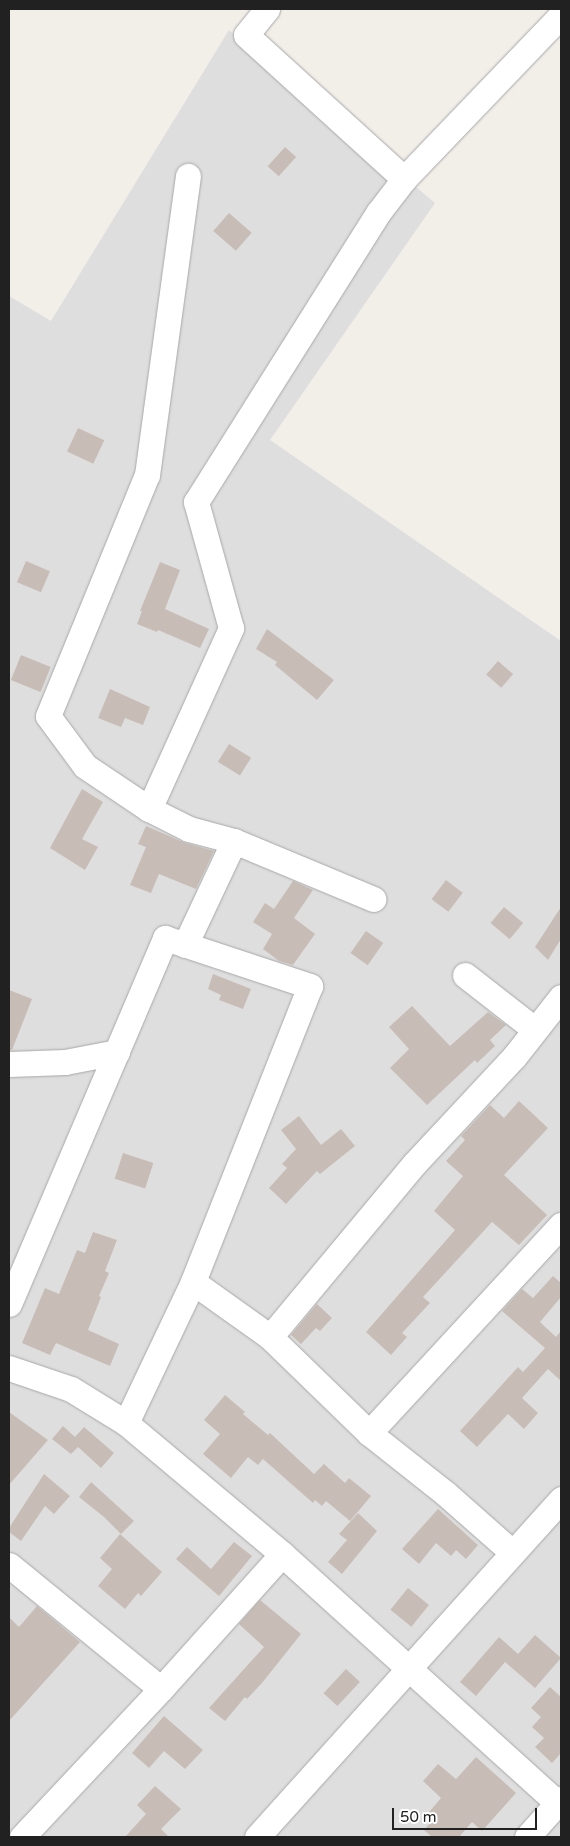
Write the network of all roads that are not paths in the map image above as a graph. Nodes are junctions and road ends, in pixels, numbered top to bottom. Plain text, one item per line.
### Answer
1 (267, 9) edge
2 (561, 15) edge
3 (188, 176) dead end
4 (404, 179) junction
5 (149, 809) junction
6 (234, 841) junction
7 (373, 899) dead end
8 (185, 945) junction
9 (465, 975) dead end
10 (561, 997) edge
11 (534, 1029) junction
12 (116, 1052) junction
13 (9, 1064) edge
14 (561, 1225) edge
15 (193, 1282) junction
16 (9, 1304) edge
17 (270, 1337) junction
18 (9, 1368) edge
19 (126, 1422) junction
20 (369, 1433) junction
21 (561, 1498) edge
22 (512, 1552) junction
23 (282, 1554) junction
24 (13, 1577) edge
25 (408, 1670) junction
26 (161, 1689) junction
27 (560, 1803) edge
28 (22, 1837) edge
29 (257, 1837) edge
30 (527, 1837) edge

1 - 4 street
2 - 4 street
3 - 5 street
4 - 5 street
5 - 6 street
6 - 7 street
6 - 8 street
8 - 12 street
8 - 15 street
9 - 11 street
10 - 11 street
11 - 17 street
12 - 13 street
12 - 16 street
14 - 20 street
15 - 17 street
15 - 19 street
17 - 20 street
18 - 19 street
19 - 23 street
20 - 22 street
21 - 22 street
22 - 25 street
23 - 25 street
23 - 26 street
24 - 26 street
25 - 27 street
25 - 29 street
26 - 28 street
27 - 30 street

